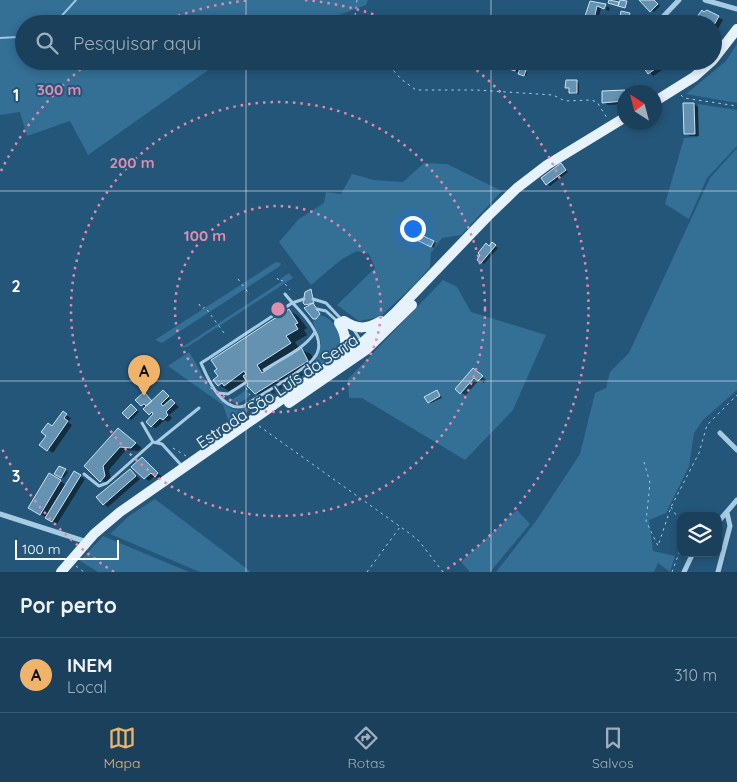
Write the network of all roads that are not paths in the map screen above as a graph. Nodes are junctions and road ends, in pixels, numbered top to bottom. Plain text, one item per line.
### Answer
1 (679, 0) edge
2 (705, 0) edge
3 (737, 9) edge
4 (665, 15) edge
5 (737, 28) edge
6 (722, 47) edge
7 (700, 70) edge
8 (662, 97) edge
9 (617, 123) edge
10 (558, 158) junction
11 (285, 294) dead end
12 (313, 299) dead end
13 (304, 300) dead end
14 (292, 303) junction
15 (402, 306) junction
16 (317, 309) dead end
17 (309, 315) dead end
18 (308, 322) junction
19 (341, 322) junction
20 (315, 332) junction
21 (361, 347) junction
22 (337, 361) junction
23 (264, 370) dead end
24 (244, 384) road end
25 (218, 393) junction
26 (199, 408) dead end
27 (142, 423) dead end
28 (720, 433) dead end
29 (155, 442) junction
30 (737, 450) edge
31 (186, 463) junction
32 (84, 474) dead end
33 (737, 500) edge
34 (128, 506) junction
35 (727, 513) junction
36 (0, 514) edge
37 (722, 518) edge
38 (86, 542) junction
39 (691, 557) edge
40 (61, 572) edge
41 (684, 572) edge
42 (718, 572) edge

1 - 4 street
2 - 3 street
5 - 6 main road
7 - 8 main road
9 - 10 main road, Estrada São Luís da Serra
10 - 15 main road, Estrada São Luís da Serra
10 - 21 main road, Estrada São Luís da Serra
11 - 14 lane
12 - 19 lane
13 - 14 lane
14 - 18 lane
14 - 25 lane
15 - 19 main road
15 - 21 main road, Estrada São Luís da Serra
16 - 19 lane
17 - 18 lane
18 - 20 lane
19 - 21 lane
19 - 21 lane
19 - 22 main road
20 - 23 lane
20 - 25 lane
21 - 22 main road, Estrada São Luís da Serra
21 - 34 main road, Estrada São Luís da Serra
22 - 31 main road, Estrada São Luís da Serra
24 - 25 lane
26 - 29 lane
27 - 29 lane
28 - 30 street
29 - 31 lane
29 - 32 lane
31 - 34 main road, Estrada São Luís da Serra
33 - 35 street
34 - 38 main road, Estrada São Luís da Serra
35 - 37 street
35 - 42 street
36 - 38 street
38 - 40 main road, Estrada São Luís da Serra
39 - 41 street

